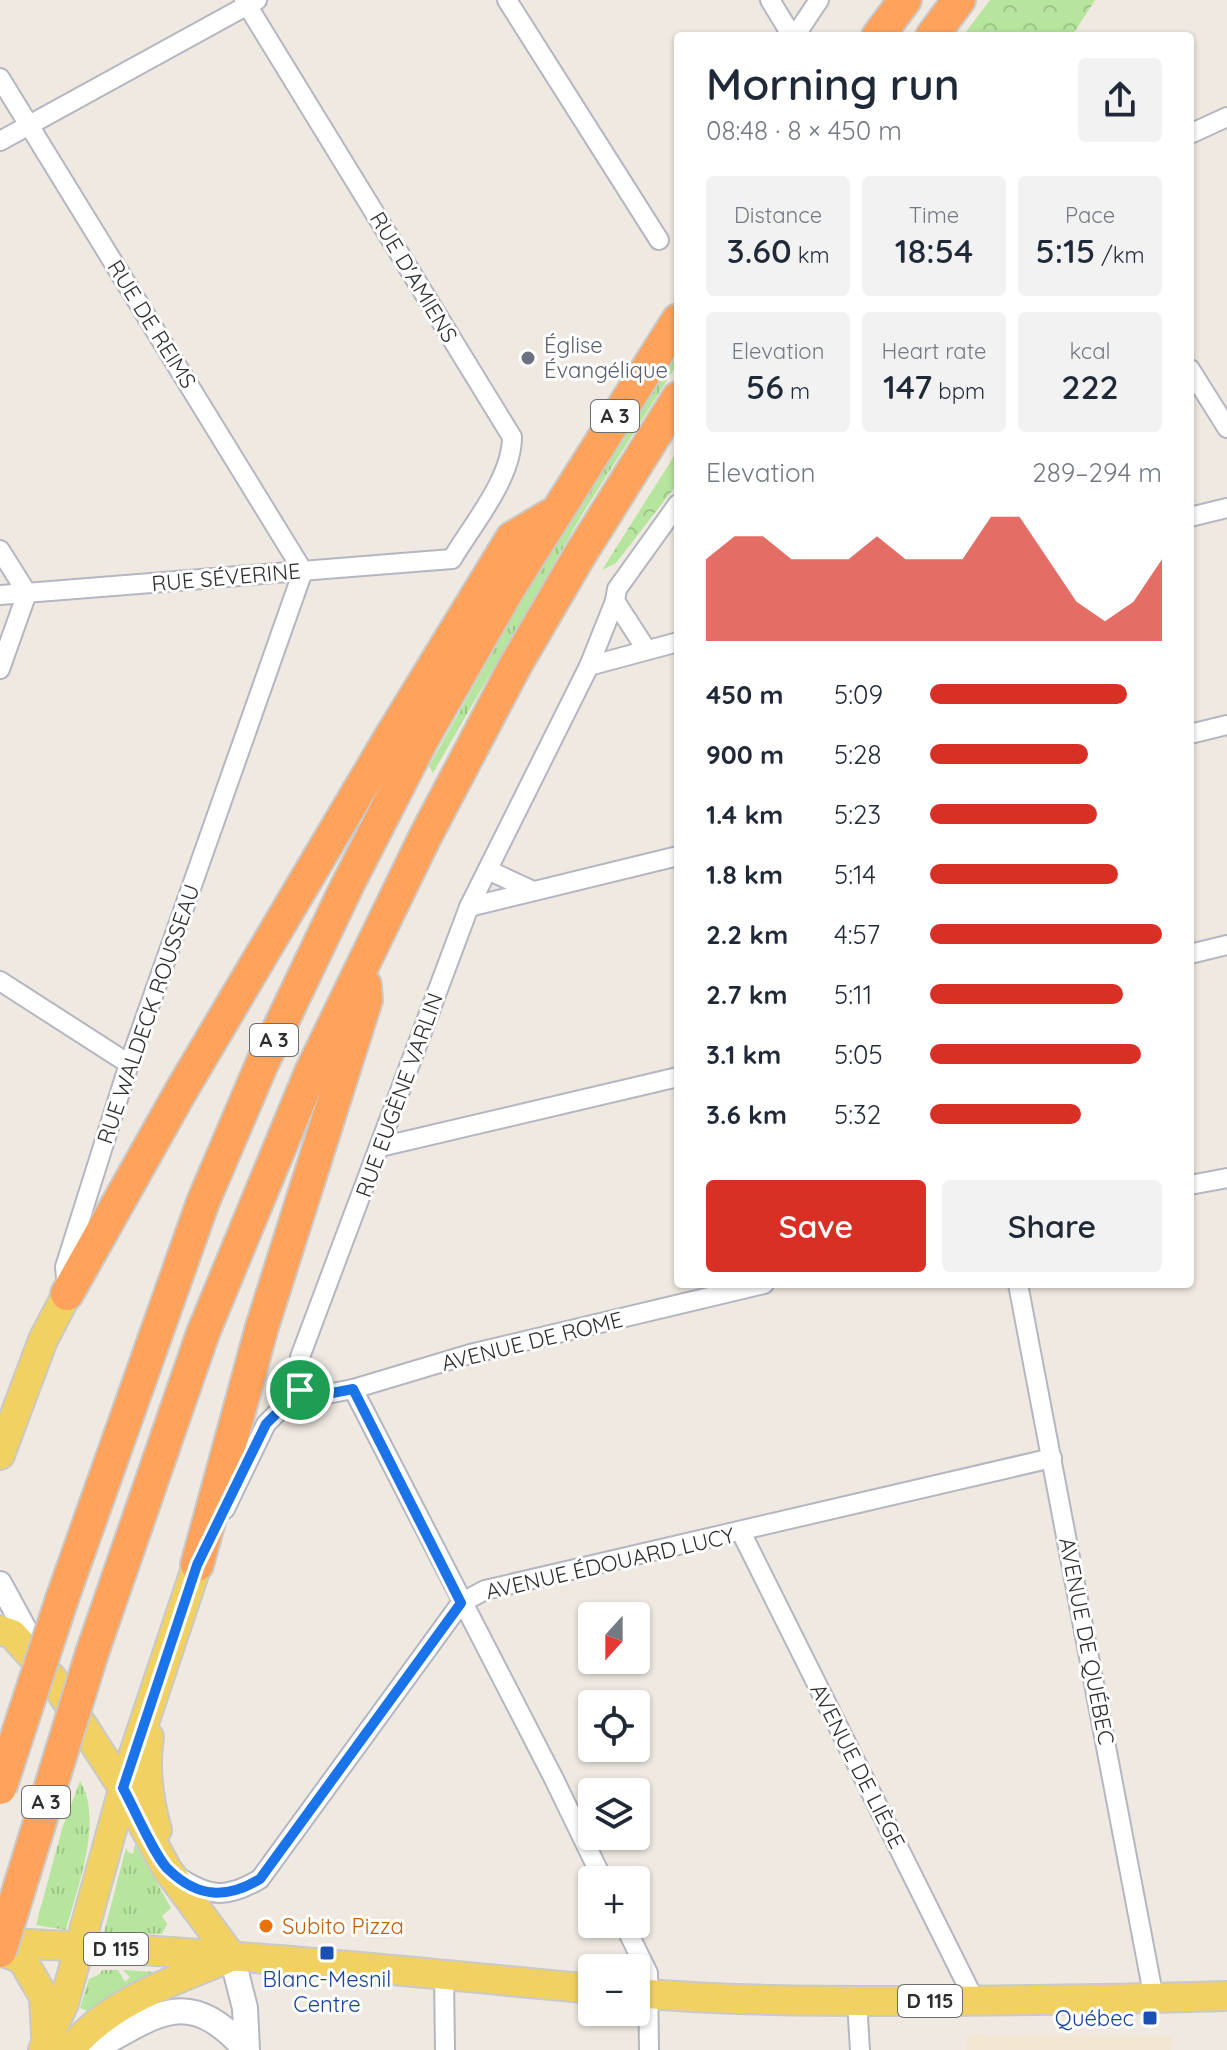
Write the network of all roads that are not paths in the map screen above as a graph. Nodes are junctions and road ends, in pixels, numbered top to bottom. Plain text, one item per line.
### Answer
1 (507, 0) edge
2 (770, 0) edge
3 (819, 0) edge
4 (905, 0) edge
5 (959, 0) edge
6 (249, 2) edge
7 (791, 32) edge
8 (797, 32) edge
9 (881, 32) edge
10 (935, 32) edge
11 (0, 78) edge
12 (1227, 117) edge
13 (29, 125) junction
14 (1194, 132) edge
15 (0, 141) edge
16 (659, 240) dead end
17 (674, 326) edge
18 (1194, 375) edge
19 (674, 404) edge
20 (1227, 428) edge
21 (1227, 508) edge
22 (674, 509) edge
23 (554, 513) junction
24 (1194, 516) edge
25 (0, 550) edge
26 (452, 559) joint
27 (303, 571) junction
28 (27, 593) junction
29 (0, 595) edge
30 (615, 601) junction
31 (674, 643) edge
32 (646, 649) junction
33 (589, 666) junction
34 (0, 669) edge
35 (1227, 725) edge
36 (1194, 733) edge
37 (674, 857) edge
38 (488, 870) junction
39 (533, 891) junction
40 (469, 907) junction
41 (1227, 945) edge
42 (1194, 953) edge
43 (364, 960) junction
44 (0, 981) edge
45 (129, 1064) junction
46 (674, 1078) edge
47 (380, 1147) junction
48 (1227, 1178) edge
49 (1194, 1184) edge
50 (747, 1288) edge
51 (1019, 1288) edge
52 (67, 1294) junction
53 (353, 1389) junction
54 (300, 1390) junction
55 (6, 1426) edge
56 (0, 1455) edge
57 (1052, 1458) junction
58 (741, 1532) junction
59 (197, 1565) junction
60 (0, 1583) edge
61 (461, 1603) junction
62 (0, 1630) edge
63 (52, 1678) junction
64 (154, 1697) junction
65 (0, 1788) edge
66 (123, 1788) junction
67 (596, 1866) edge
68 (167, 1869) junction
69 (0, 1943) edge
70 (78, 1946) junction
71 (0, 1951) edge
72 (232, 1957) junction
73 (444, 1976) junction
74 (578, 1988) edge
75 (650, 1994) edge
76 (1226, 1996) edge
77 (1154, 1999) junction
78 (857, 2001) junction
79 (975, 2001) junction
80 (646, 2026) edge
81 (53, 2048) edge
82 (91, 2050) edge
83 (246, 2050) edge
84 (445, 2050) edge
85 (649, 2050) edge
86 (860, 2050) edge

1 - 16 street
2 - 7 street
3 - 8 street
4 - 9 highway
5 - 10 highway
6 - 13 street
6 - 26 street, RUE D'AMIENS
11 - 13 street, RUE DE REIMS
12 - 14 street
13 - 15 street
13 - 27 street, RUE DE REIMS
17 - 23 highway, A 3
18 - 20 street
19 - 43 highway, A 3
21 - 24 street
22 - 30 street, RUE EUGÈNE VARLIN
23 - 52 highway
23 - 65 highway, A 3, bridge
25 - 28 street
26 - 27 street, RUE SÉVERINE
27 - 28 street, RUE SÉVERINE
27 - 45 street, RUE WALDECK ROUSSEAU
28 - 29 street, RUE SÉVERINE
28 - 34 street
30 - 32 street
30 - 33 street, RUE EUGÈNE VARLIN
31 - 32 street
32 - 33 street
33 - 38 street, RUE EUGÈNE VARLIN
35 - 36 street
37 - 39 street
38 - 39 street
38 - 40 street, RUE EUGÈNE VARLIN
39 - 40 street
40 - 47 street, RUE EUGÈNE VARLIN
41 - 42 street
43 - 59 highway
43 - 71 highway, A 3, bridge
44 - 45 street
45 - 52 street, RUE WALDECK ROUSSEAU
46 - 47 street
47 - 54 street, RUE EUGÈNE VARLIN
48 - 49 street
50 - 53 street, AVENUE DE ROME
51 - 57 street, AVENUE DE QUÉBEC
52 - 55 main road, RUE WALDECK ROUSSEAU
53 - 54 street, AVENUE DE ROME
53 - 61 street
54 - 59 street
55 - 56 main road, RUE WALDECK ROUSSEAU
57 - 58 street, AVENUE ÉDOUARD LUCY
57 - 77 street, AVENUE DE QUÉBEC
58 - 61 street, AVENUE ÉDOUARD LUCY
58 - 79 street, AVENUE DE LIÈGE
59 - 64 main road
60 - 63 street
61 - 67 street
61 - 68 street, AVENUE ÉDOUARD LUCY
62 - 63 main road
63 - 66 main road
64 - 66 main road
64 - 68 main road
66 - 68 main road
66 - 70 main road
68 - 72 main road
69 - 70 main road, D 115
70 - 72 main road, D 115
70 - 81 main road
71 - 81 main road
72 - 73 main road, D 115
72 - 81 main road, D 115
72 - 83 main road
73 - 74 main road, D 115
73 - 84 street
75 - 78 main road, D 115
76 - 77 main road, D 115
77 - 79 main road, D 115
78 - 79 main road, D 115
78 - 86 street
80 - 85 street
82 - 83 main road

